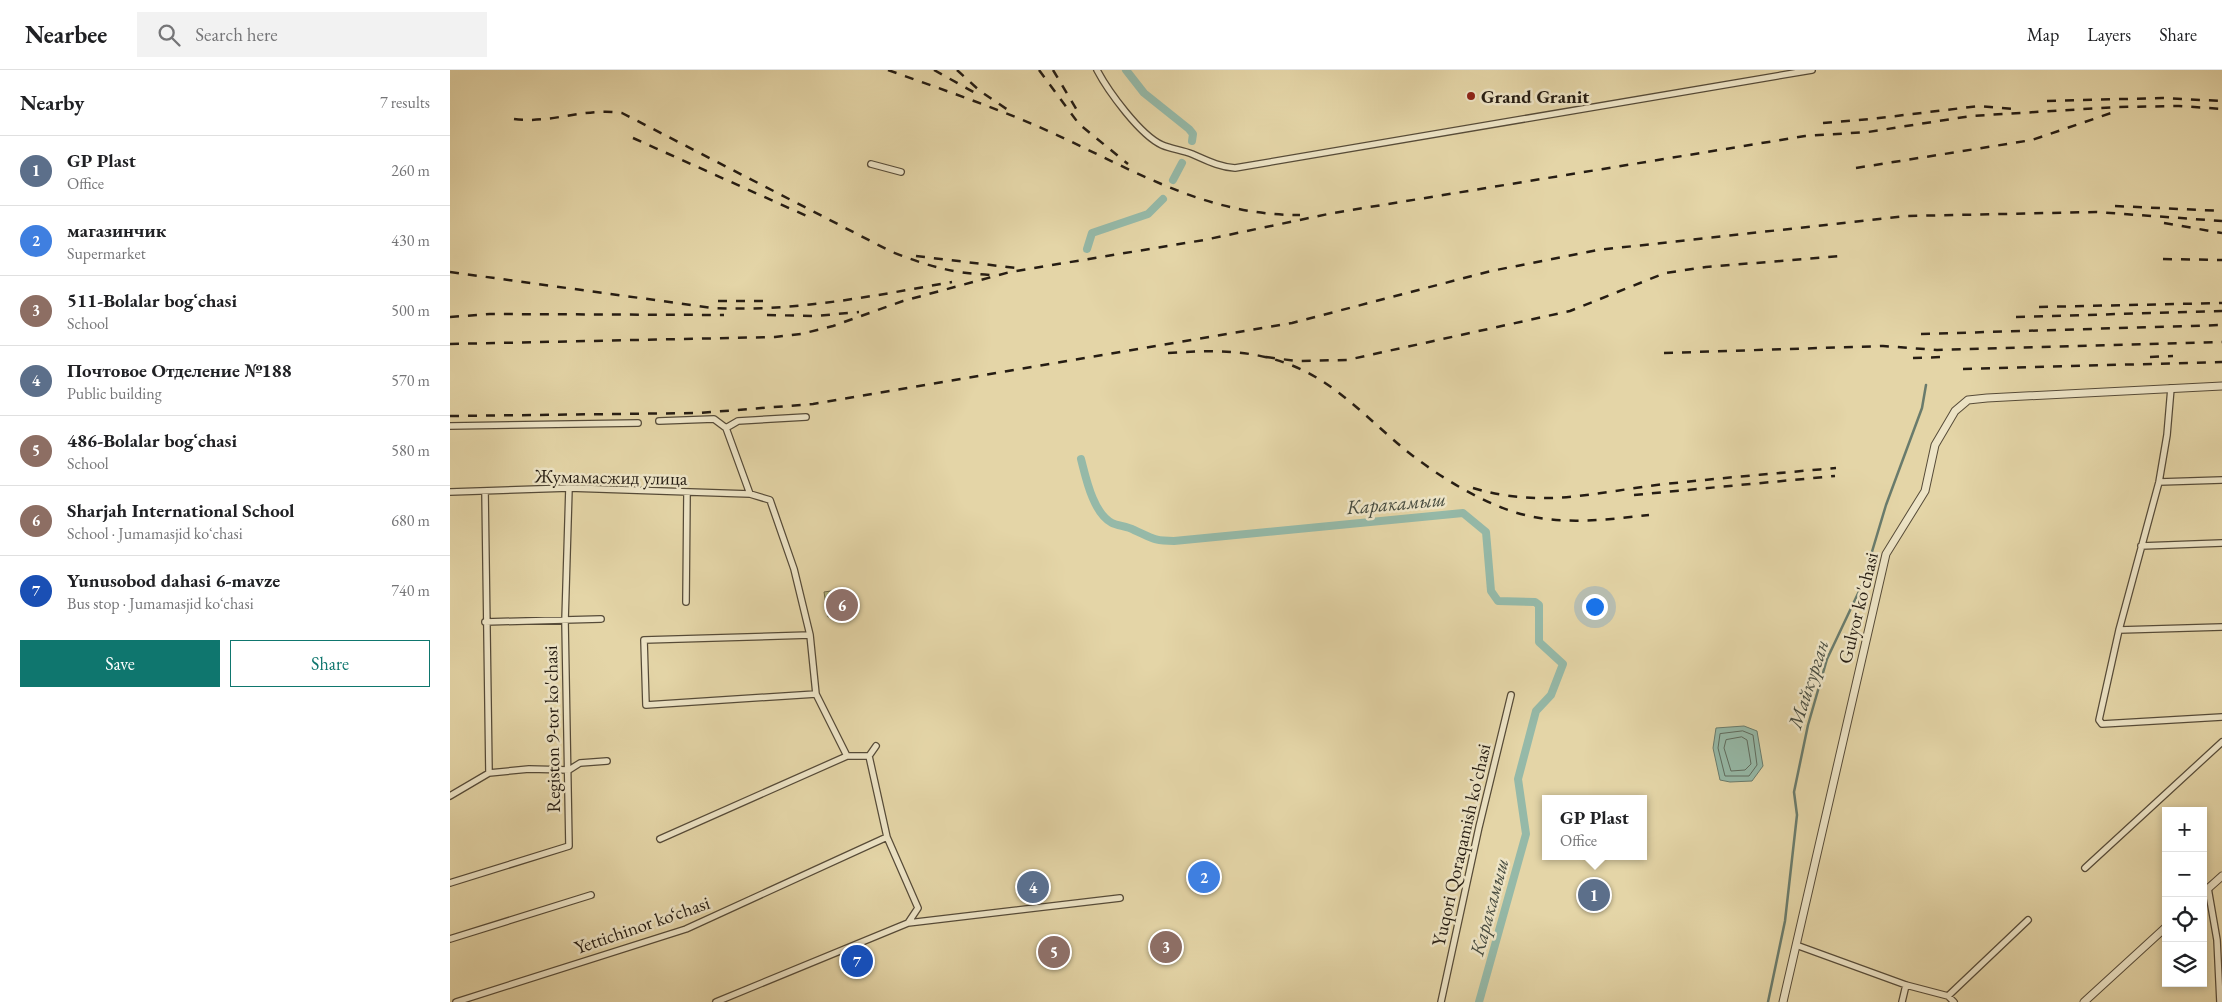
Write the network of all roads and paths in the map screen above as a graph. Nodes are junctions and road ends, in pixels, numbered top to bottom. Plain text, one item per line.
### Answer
1 (1097, 70) edge
2 (1812, 70) edge
3 (871, 164) dead end
4 (901, 172) dead end
5 (2222, 386) edge
6 (2171, 388) junction
7 (806, 417) dead end
8 (658, 421) dead end
9 (638, 423) dead end
10 (450, 426) edge
11 (726, 428) junction
12 (2222, 480) edge
13 (2159, 482) junction
14 (568, 488) junction
15 (486, 491) junction
16 (450, 492) edge
17 (687, 494) junction
18 (750, 494) junction
19 (2222, 543) edge
20 (2141, 546) junction
21 (686, 602) dead end
22 (601, 619) dead end
23 (565, 621) junction
24 (485, 622) junction
25 (2222, 627) edge
26 (2120, 630) junction
27 (810, 635) junction
28 (816, 694) junction
29 (1511, 695) dead end
30 (2222, 717) edge
31 (2222, 742) edge
32 (876, 746) dead end
33 (847, 756) junction
34 (870, 756) junction
35 (607, 761) dead end
36 (569, 770) junction
37 (489, 773) junction
38 (450, 796) edge
39 (887, 837) junction
40 (660, 839) dead end
41 (2085, 868) dead end
42 (2222, 876) edge
43 (450, 883) edge
44 (2207, 890) edge
45 (591, 895) dead end
46 (2207, 895) edge
47 (1120, 898) dead end
48 (2028, 920) dead end
49 (908, 924) junction
50 (2162, 931) edge
51 (450, 939) edge
52 (2219, 940) edge
53 (1796, 945) junction
54 (1906, 985) junction
55 (1948, 996) junction
56 (456, 1002) edge
57 (716, 1002) edge
58 (1442, 1002) edge
59 (1783, 1002) edge
60 (1902, 1002) edge
61 (1954, 1002) edge
62 (2084, 1002) edge
63 (2220, 1002) edge

1 - 2 street
3 - 4 street
5 - 6 street, Gulyor ko'chasi
6 - 13 street
6 - 53 street, Gulyor ko'chasi
7 - 11 street
8 - 11 street
9 - 10 street
11 - 18 street
12 - 13 street
13 - 20 street
14 - 15 street, Жумамасжид улица
14 - 17 street, Жумамасжид улица
14 - 23 street, Registon 9-tor ko'chasi
15 - 16 street, Жумамасжид улица
15 - 24 street
17 - 18 street, Жумамасжид улица
17 - 21 street
18 - 27 street, Жумамасжид улица
19 - 20 street
20 - 26 street
22 - 23 street
23 - 24 street
23 - 36 street, Registon 9-tor ko'chasi
24 - 37 street
25 - 26 street
26 - 30 street
27 - 28 street
27 - 28 street
28 - 33 street
29 - 58 street, Yuqori Qoraqamish ko'chasi
31 - 41 street
32 - 34 street
33 - 34 street
33 - 40 street
34 - 39 street
35 - 36 street
36 - 37 street
36 - 43 street, Registon 9-tor ko'chasi
37 - 38 street
39 - 49 street
39 - 56 street, Yettichinor ko‘chasi
42 - 44 street
45 - 51 street
46 - 52 street
47 - 49 street
48 - 55 street
49 - 57 street
50 - 62 street
52 - 63 street
53 - 54 street
53 - 59 street, Gulyor ko'chasi
54 - 55 street
54 - 60 street
55 - 61 street

